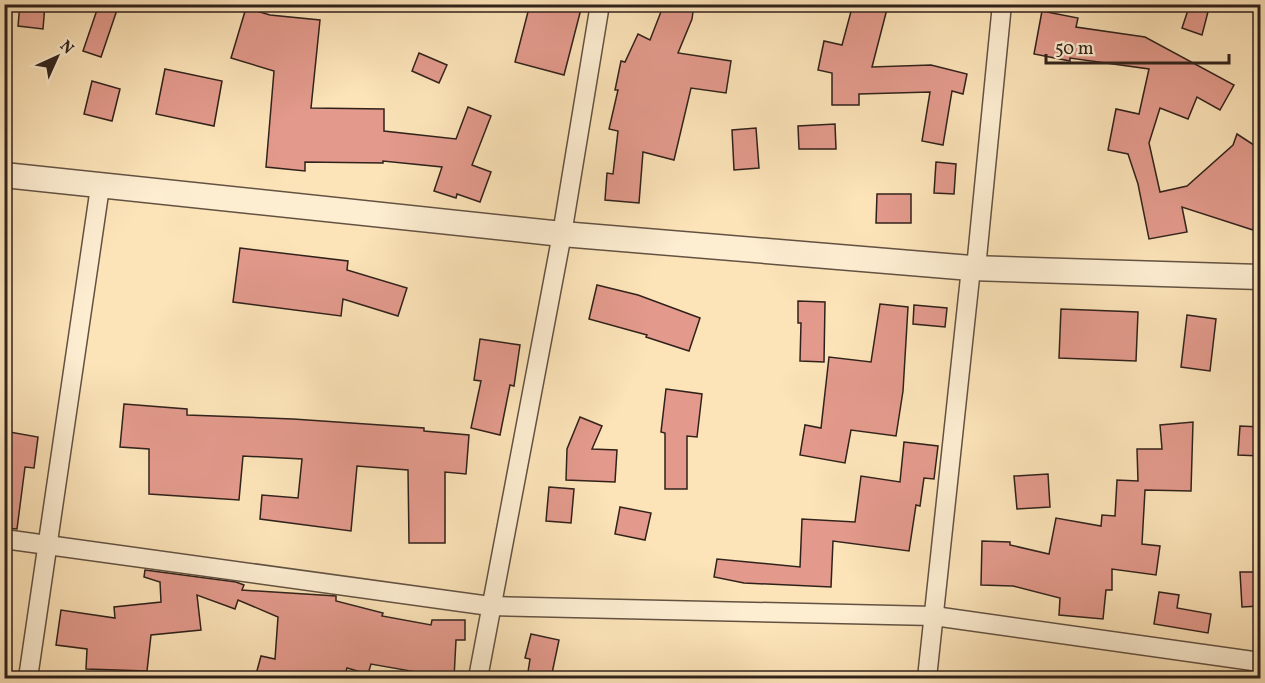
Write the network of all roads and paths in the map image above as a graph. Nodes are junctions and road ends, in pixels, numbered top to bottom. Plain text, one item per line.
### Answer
1 (600, 4) edge
2 (1002, 4) edge
3 (4, 175) edge
4 (100, 187) junction
5 (562, 234) junction
6 (973, 268) junction
7 (1260, 277) edge
8 (4, 539) edge
9 (46, 547) junction
10 (490, 606) junction
11 (934, 616) junction
12 (1260, 662) edge
13 (28, 678) edge
14 (477, 678) edge
15 (927, 678) edge

1 - 5 street
2 - 6 street
3 - 4 street
4 - 5 street
4 - 9 street
5 - 6 street
5 - 10 street
6 - 7 street
6 - 11 street
8 - 9 street
9 - 10 street
9 - 13 street
10 - 11 street
10 - 14 street
11 - 12 street
11 - 15 street

